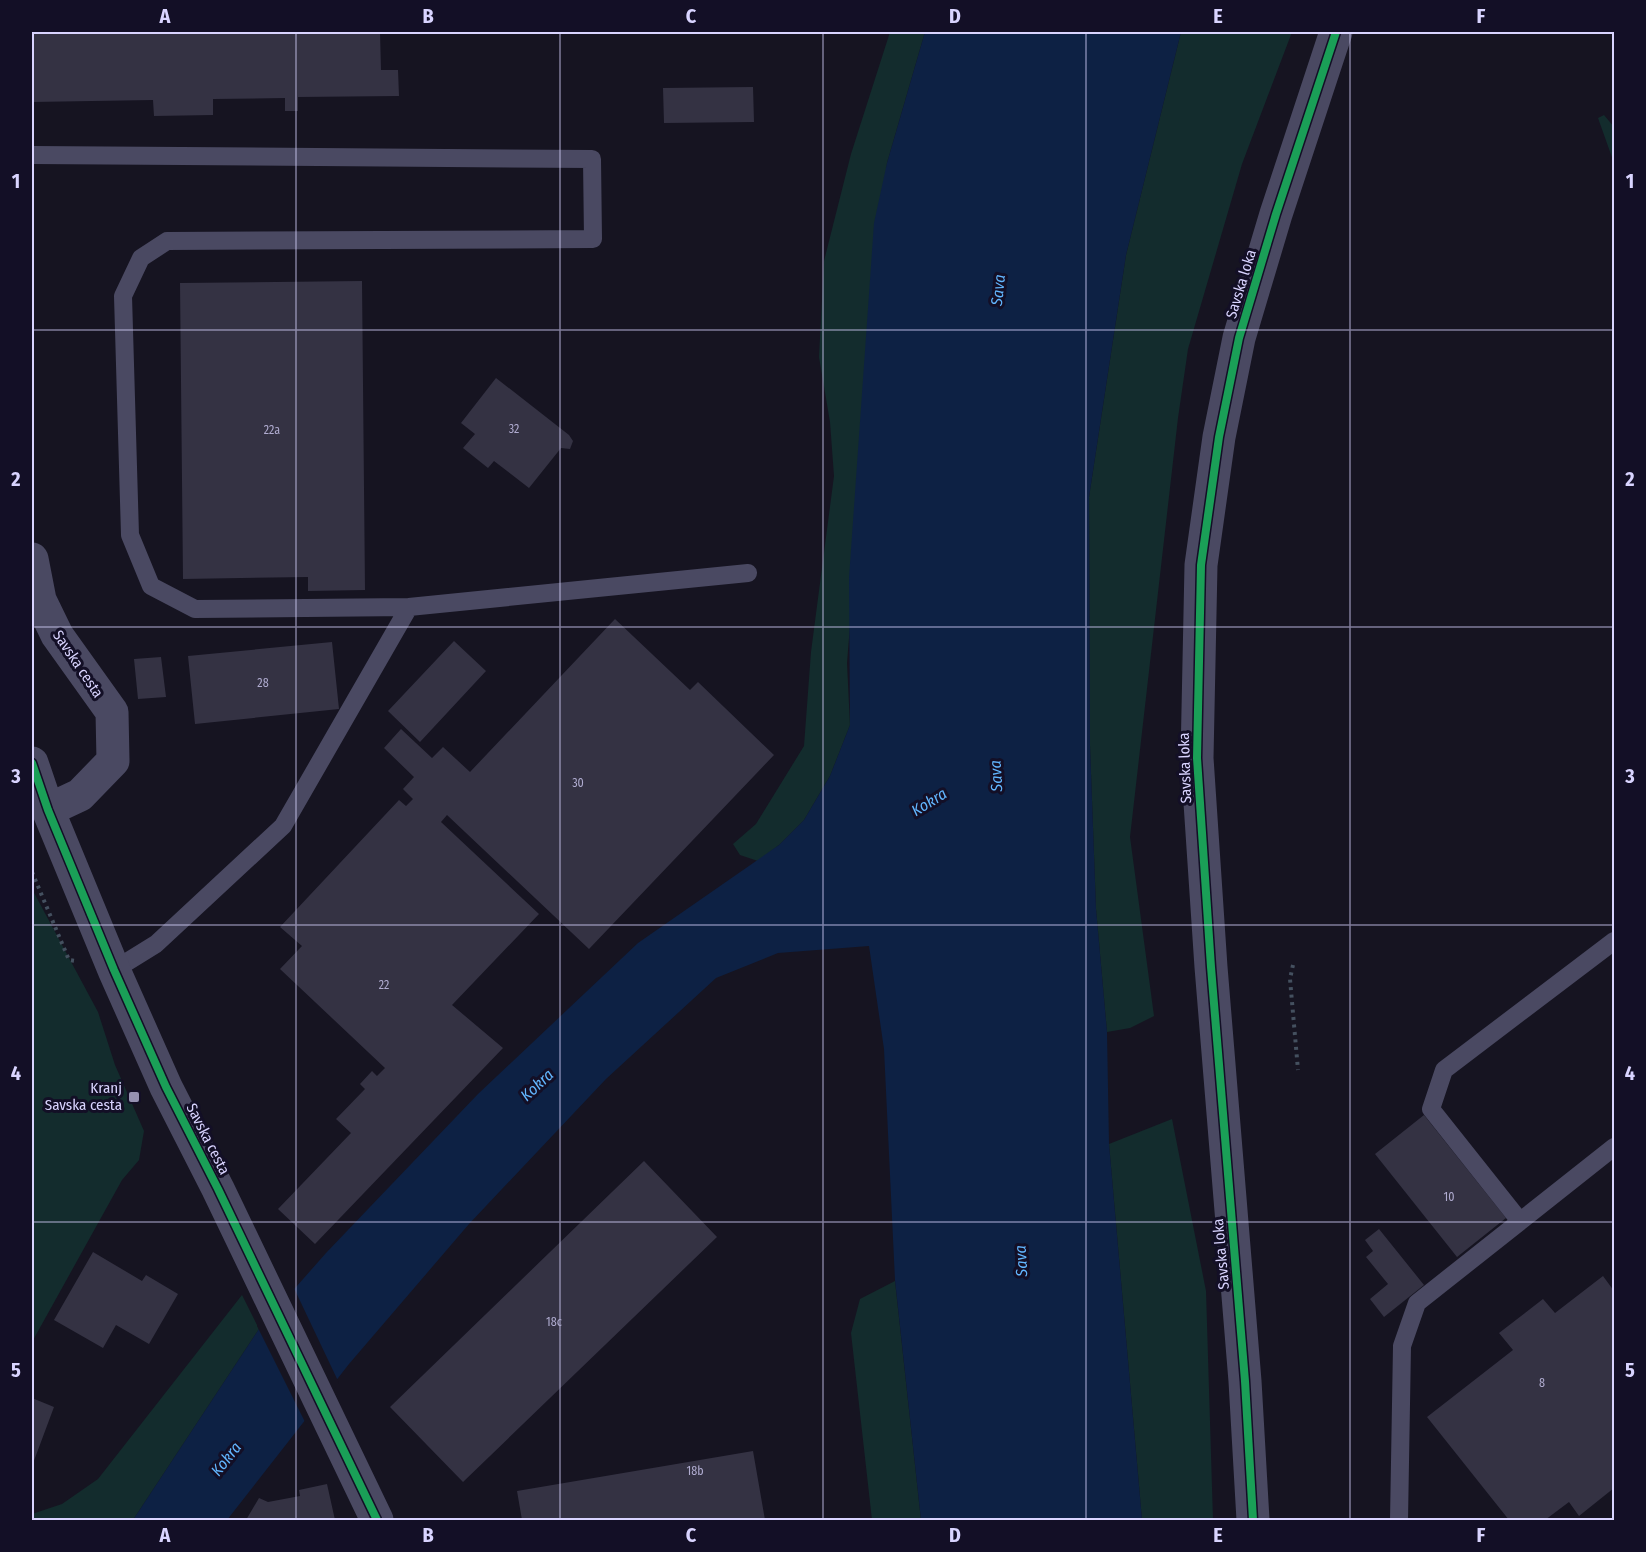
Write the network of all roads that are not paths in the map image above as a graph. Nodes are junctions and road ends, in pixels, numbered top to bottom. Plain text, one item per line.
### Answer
1 (1336, 32) edge
2 (32, 155) edge
3 (32, 559) edge
4 (748, 573) dead end
5 (409, 607) junction
6 (32, 763) edge
7 (48, 810) junction
8 (1614, 941) edge
9 (114, 970) junction
10 (1614, 1147) edge
11 (1519, 1220) junction
12 (377, 1521) edge
13 (1253, 1521) edge
14 (1399, 1521) edge

1 - 13 street, Savska loka
2 - 5 lane
3 - 7 street, Savska cesta
4 - 5 lane
5 - 9 lane
6 - 7 street, Savska cesta
7 - 9 street, Savska cesta
8 - 11 lane
9 - 12 street, Savska cesta
10 - 11 lane
11 - 14 lane

